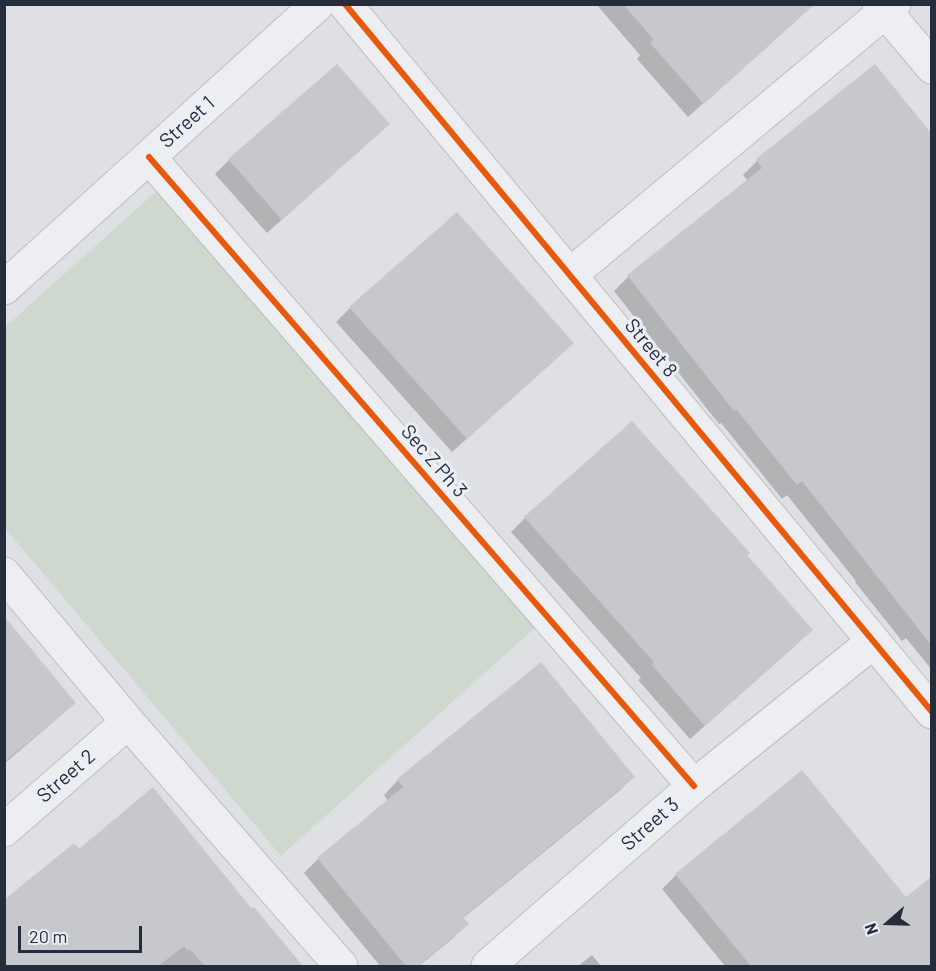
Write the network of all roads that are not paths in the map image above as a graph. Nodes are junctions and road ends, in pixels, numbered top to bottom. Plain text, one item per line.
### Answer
1 (318, 4) edge
2 (345, 4) edge
3 (886, 7) edge
4 (932, 67) edge
5 (149, 157) junction
6 (570, 275) junction
7 (4, 288) edge
8 (4, 574) edge
9 (873, 642) junction
10 (932, 712) edge
11 (128, 722) junction
12 (694, 786) junction
13 (4, 830) edge
14 (341, 966) edge
15 (488, 966) edge

1 - 5 street, Street 1
2 - 6 street, Street 8
3 - 4 street
3 - 6 street
5 - 7 street, Street 1
5 - 12 street, Sec Z Ph 3
6 - 9 street, Street 8
8 - 11 street
9 - 10 street, Street 8
9 - 12 street, Street 3
11 - 13 street, Street 2
11 - 14 street
12 - 15 street, Street 3

